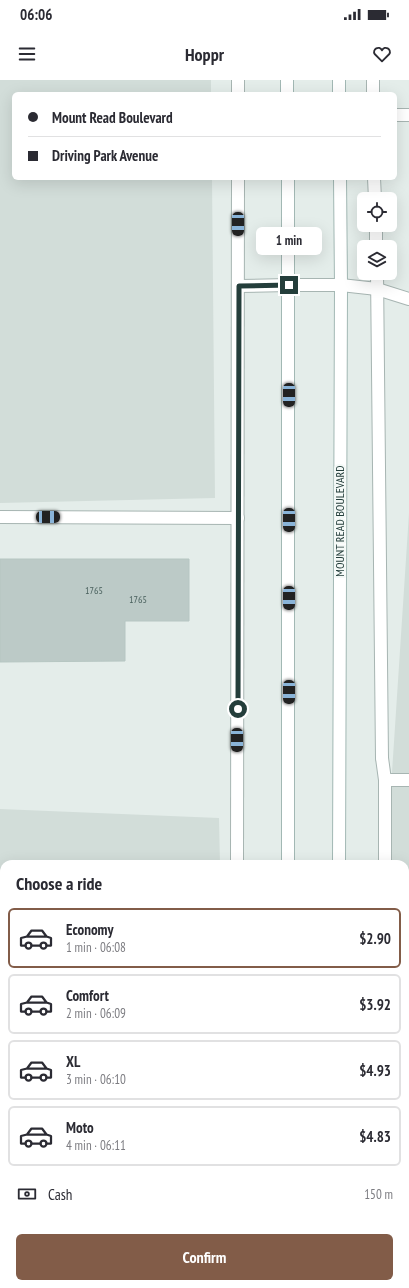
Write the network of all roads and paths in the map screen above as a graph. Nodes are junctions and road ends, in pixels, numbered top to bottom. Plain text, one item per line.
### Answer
1 (238, 80) edge
2 (287, 80) edge
3 (339, 80) edge
4 (373, 80) edge
5 (238, 92) edge
6 (287, 92) edge
7 (339, 92) edge
8 (373, 92) edge
9 (397, 115) edge
10 (409, 115) edge
11 (238, 180) edge
12 (288, 180) edge
13 (340, 180) edge
14 (374, 180) edge
15 (375, 192) edge
16 (377, 280) edge
17 (289, 285) junction
18 (239, 286) junction
19 (341, 286) junction
20 (377, 289) junction
21 (409, 299) edge
22 (0, 517) edge
23 (238, 518) junction
24 (385, 780) junction
25 (409, 780) edge
26 (237, 860) edge
27 (288, 860) edge
28 (339, 860) edge
29 (385, 860) edge

1 - 5 street
2 - 6 street
3 - 7 street
4 - 8 street
9 - 10 street
11 - 18 street
12 - 17 street
13 - 19 street, MOUNT READ BOULEVARD
14 - 15 street
16 - 20 street
17 - 18 street
17 - 19 street
17 - 27 street
18 - 23 street
19 - 20 street
19 - 28 street, MOUNT READ BOULEVARD
20 - 21 street
20 - 24 street
22 - 23 street
23 - 26 street
24 - 25 street
24 - 29 street

